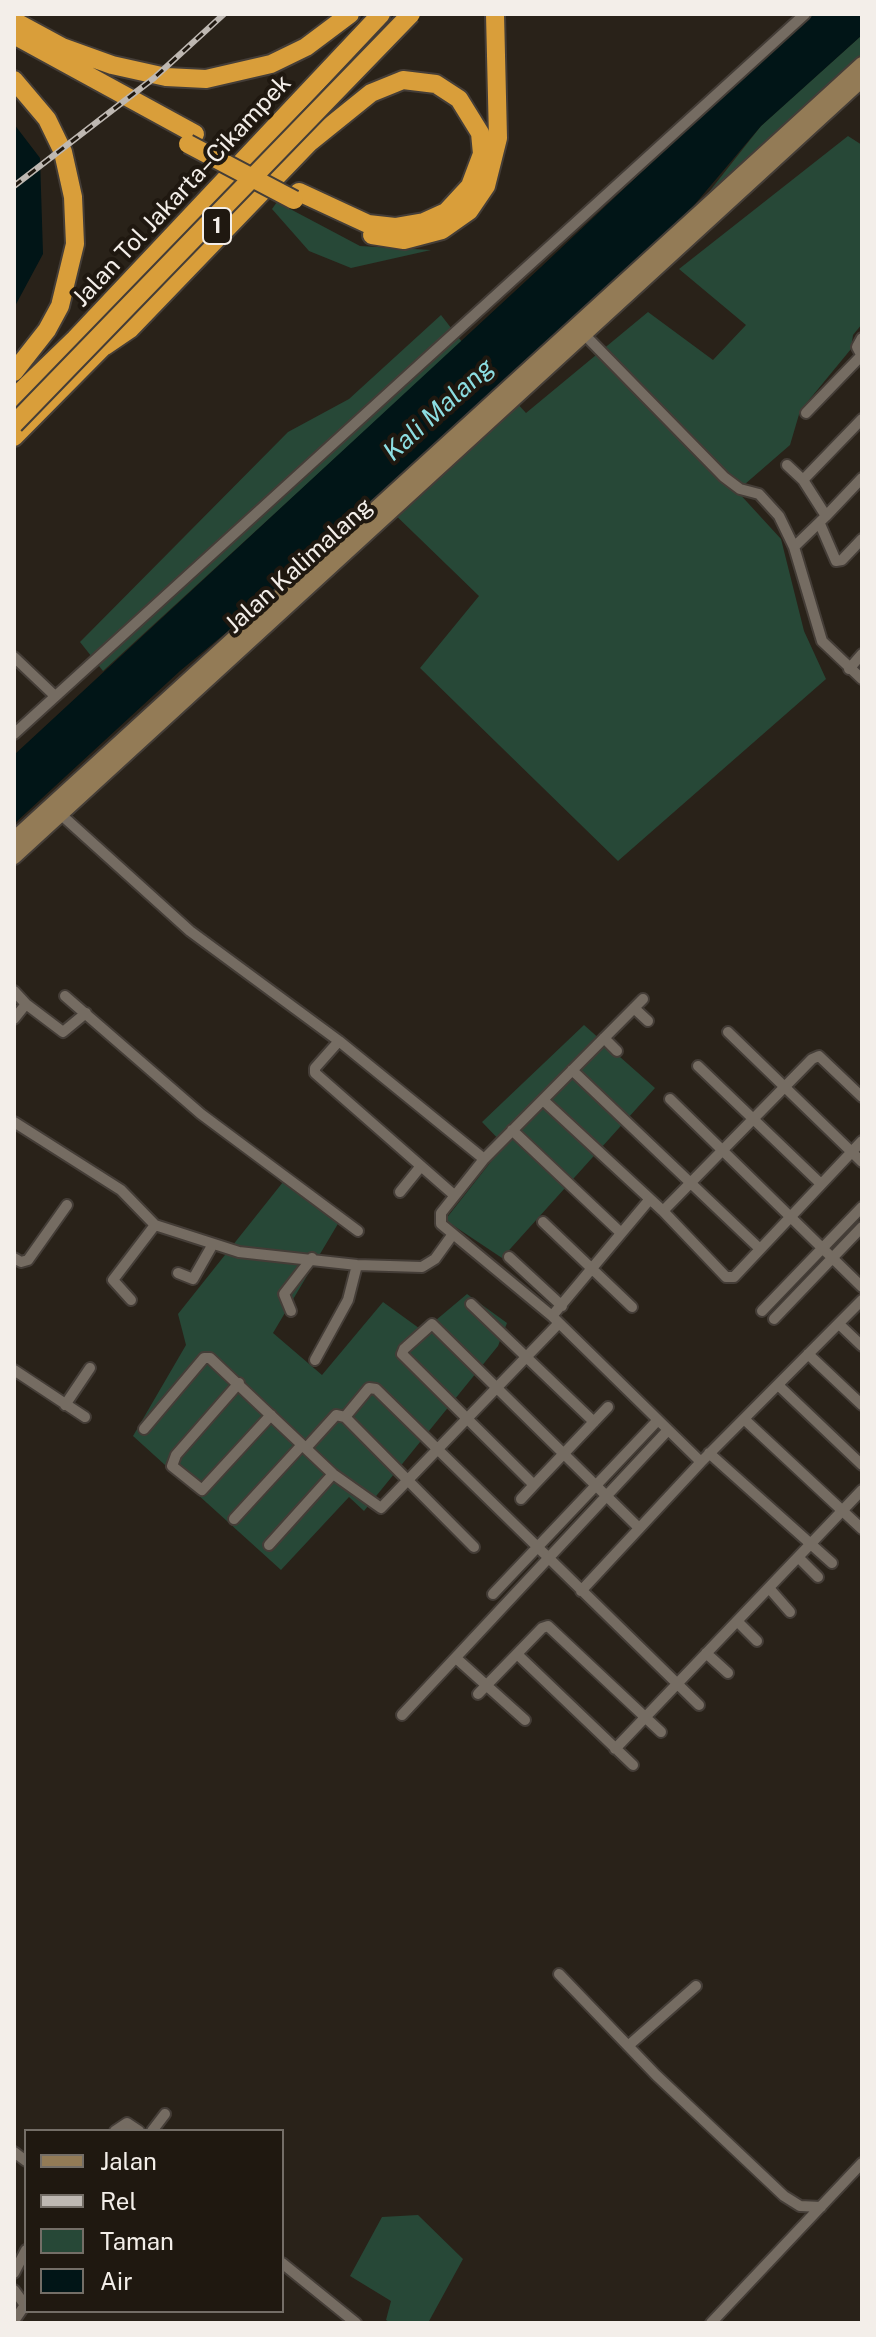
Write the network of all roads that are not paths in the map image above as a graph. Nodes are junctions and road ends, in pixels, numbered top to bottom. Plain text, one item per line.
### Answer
1 (350, 14) edge
2 (381, 14) edge
3 (400, 14) edge
4 (411, 14) edge
5 (420, 14) edge
6 (495, 14) edge
7 (805, 14) edge
8 (14, 21) edge
9 (14, 35) edge
10 (14, 46) edge
11 (862, 64) edge
12 (14, 80) edge
13 (862, 80) edge
14 (192, 139) junction
15 (297, 196) junction
16 (580, 330) junction
17 (862, 338) edge
18 (105, 346) junction
19 (862, 355) edge
20 (14, 372) edge
21 (14, 398) edge
22 (14, 413) edge
23 (806, 413) dead end
24 (862, 419) edge
25 (14, 424) edge
26 (14, 437) edge
27 (787, 465) dead end
28 (862, 478) edge
29 (803, 480) junction
30 (823, 520) junction
31 (862, 539) edge
32 (794, 547) junction
33 (862, 654) edge
34 (14, 657) edge
35 (849, 669) junction
36 (862, 679) edge
37 (55, 696) junction
38 (14, 734) edge
39 (56, 810) junction
40 (14, 839) edge
41 (14, 857) edge
42 (14, 991) edge
43 (65, 996) dead end
44 (643, 999) dead end
45 (26, 1004) junction
46 (634, 1008) junction
47 (86, 1013) junction
48 (14, 1019) edge
49 (648, 1021) dead end
50 (728, 1032) dead end
51 (604, 1038) junction
52 (339, 1041) junction
53 (617, 1051) dead end
54 (698, 1066) dead end
55 (572, 1070) junction
56 (784, 1087) junction
57 (862, 1097) edge
58 (670, 1099) dead end
59 (543, 1100) junction
60 (753, 1118) junction
61 (14, 1122) edge
62 (512, 1130) junction
63 (862, 1141) edge
64 (722, 1150) junction
65 (852, 1152) junction
66 (484, 1159) junction
67 (862, 1162) edge
68 (421, 1166) junction
69 (692, 1182) junction
70 (821, 1184) junction
71 (400, 1192) dead end
72 (454, 1195) junction
73 (650, 1199) junction
74 (67, 1205) dead end
75 (862, 1207) edge
76 (663, 1211) junction
77 (791, 1217) junction
78 (543, 1222) dead end
79 (155, 1225) junction
80 (862, 1227) edge
81 (358, 1231) dead end
82 (620, 1232) junction
83 (453, 1234) junction
84 (213, 1244) junction
85 (822, 1248) junction
86 (760, 1249) junction
87 (509, 1257) dead end
88 (14, 1258) edge
89 (312, 1258) junction
90 (833, 1258) junction
91 (357, 1265) junction
92 (593, 1270) junction
93 (178, 1273) dead end
94 (862, 1287) edge
95 (131, 1300) dead end
96 (862, 1300) edge
97 (471, 1304) dead end
98 (562, 1306) junction
99 (632, 1307) dead end
100 (291, 1311) dead end
101 (762, 1311) dead end
102 (774, 1319) dead end
103 (556, 1320) junction
104 (839, 1324) junction
105 (862, 1346) edge
106 (808, 1354) junction
107 (525, 1358) junction
108 (315, 1360) dead end
109 (90, 1368) dead end
110 (14, 1370) edge
111 (239, 1383) junction
112 (778, 1385) junction
113 (496, 1389) junction
114 (65, 1405) junction
115 (862, 1405) edge
116 (608, 1407) dead end
117 (271, 1415) junction
118 (85, 1417) dead end
119 (345, 1417) junction
120 (744, 1419) junction
121 (467, 1421) junction
122 (657, 1421) junction
123 (594, 1422) junction
124 (144, 1429) dead end
125 (668, 1430) junction
126 (304, 1446) junction
127 (437, 1451) junction
128 (563, 1453) junction
129 (709, 1453) junction
130 (701, 1462) junction
131 (862, 1465) edge
132 (333, 1474) junction
133 (407, 1483) junction
134 (596, 1484) junction
135 (534, 1485) junction
136 (862, 1490) edge
137 (606, 1494) junction
138 (521, 1499) dead end
139 (842, 1511) junction
140 (234, 1519) dead end
141 (639, 1528) junction
142 (862, 1529) edge
143 (810, 1544) junction
144 (269, 1545) dead end
145 (537, 1546) junction
146 (474, 1547) dead end
147 (548, 1557) junction
148 (798, 1557) junction
149 (832, 1563) dead end
150 (818, 1577) dead end
151 (769, 1588) junction
152 (581, 1591) junction
153 (493, 1594) dead end
154 (790, 1612) dead end
155 (737, 1621) junction
156 (757, 1641) dead end
157 (706, 1653) junction
158 (517, 1654) junction
159 (456, 1658) junction
160 (728, 1673) dead end
161 (677, 1684) junction
162 (488, 1685) junction
163 (478, 1694) dead end
164 (699, 1705) dead end
165 (402, 1715) dead end
166 (645, 1717) junction
167 (525, 1720) dead end
168 (661, 1732) dead end
169 (615, 1749) junction
170 (633, 1765) dead end
171 (559, 1974) dead end
172 (696, 1986) dead end
173 (628, 2046) junction
174 (165, 2114) dead end
175 (118, 2129) edge
176 (136, 2129) edge
177 (154, 2129) edge
178 (862, 2163) edge
179 (821, 2207) junction
180 (24, 2254) edge
181 (284, 2265) edge
182 (14, 2273) edge
183 (356, 2323) edge
184 (711, 2323) edge

1 - 8 highway
2 - 21 highway, Jalan Tol Jakarta–Cikampek / 1
3 - 22 highway, 1, bridge
4 - 25 highway, 1, bridge
5 - 18 highway, Jalan Tol Jakarta–Cikampek / 1
6 - 15 highway
7 - 37 street
9 - 14 highway
10 - 14 highway
11 - 16 main road, Jalan Kalimalang
12 - 20 highway
13 - 16 main road, Jalan Kalimalang
14 - 15 highway
15 - 18 highway
16 - 32 street
16 - 39 main road, Jalan Kalimalang
17 - 19 street
18 - 26 highway, Jalan Tol Jakarta–Cikampek / 1
19 - 23 street
24 - 29 street
27 - 29 street
28 - 30 street
29 - 30 street
30 - 31 street
30 - 32 street
32 - 35 street
33 - 35 street
34 - 37 street
35 - 36 street
37 - 38 street
39 - 40 main road, Jalan Kalimalang
39 - 41 main road, Jalan Kalimalang
39 - 52 street
42 - 45 street
43 - 47 street
44 - 46 street
45 - 47 street
45 - 48 street
46 - 49 street
46 - 51 street
47 - 81 street
50 - 56 street
51 - 53 street
51 - 55 street
52 - 66 street
52 - 68 street
54 - 60 street
55 - 59 street
55 - 69 street
56 - 57 street
56 - 60 street
56 - 65 street
58 - 64 street
59 - 62 street
59 - 73 street
60 - 64 street
60 - 70 street
61 - 79 street
62 - 66 street
62 - 82 street
63 - 65 street
64 - 69 street
64 - 77 street
65 - 67 street
65 - 70 street
66 - 72 street
68 - 71 street
68 - 72 street
69 - 76 street
69 - 86 street
70 - 77 street
72 - 83 street
73 - 76 street
73 - 82 street
74 - 88 street
75 - 85 street
76 - 86 street
77 - 85 street
77 - 86 street
78 - 92 street
79 - 84 street
79 - 95 street
80 - 90 street
82 - 92 street
83 - 91 street
83 - 103 street
84 - 89 street
84 - 93 street
85 - 90 street
85 - 101 street
87 - 98 street
89 - 91 street
89 - 100 street
90 - 94 street
90 - 102 street
91 - 108 street
92 - 98 street
92 - 99 street
96 - 104 street
97 - 107 street
98 - 103 street
103 - 107 street
103 - 122 street
104 - 105 street
104 - 106 street
106 - 112 street
106 - 115 street
107 - 113 street
107 - 123 street
109 - 114 street
110 - 114 street
111 - 117 street
111 - 117 street
111 - 124 street
112 - 120 street
112 - 131 street
113 - 121 street
113 - 121 street
113 - 128 street
114 - 118 street
116 - 123 street
117 - 126 street
119 - 126 street
119 - 127 street
119 - 133 street
120 - 129 street
120 - 139 street
121 - 127 street
121 - 135 street
122 - 125 street
122 - 134 street
123 - 128 street
125 - 130 street
125 - 137 street
126 - 132 street
126 - 140 street
127 - 133 street
127 - 145 street
128 - 134 street
128 - 135 street
129 - 130 street
129 - 143 street
130 - 141 street
132 - 133 street
132 - 144 street
133 - 146 street
134 - 137 street
134 - 145 street
135 - 138 street
136 - 139 street
137 - 141 street
137 - 147 street
139 - 142 street
139 - 143 street
141 - 152 street
143 - 148 street
143 - 149 street
145 - 147 street
145 - 153 street
147 - 152 street
147 - 159 street
148 - 150 street
148 - 151 street
151 - 154 street
151 - 155 street
152 - 161 street
155 - 156 street
155 - 157 street
157 - 160 street
157 - 161 street
158 - 162 street
158 - 166 street
158 - 169 street
159 - 162 street
159 - 165 street
161 - 164 street
161 - 166 street
162 - 163 street
162 - 167 street
166 - 168 street
166 - 169 street
169 - 170 street
171 - 173 street
172 - 173 street
173 - 179 street
174 - 177 street
175 - 176 street
178 - 179 street
179 - 184 street
180 - 182 street
181 - 183 street

